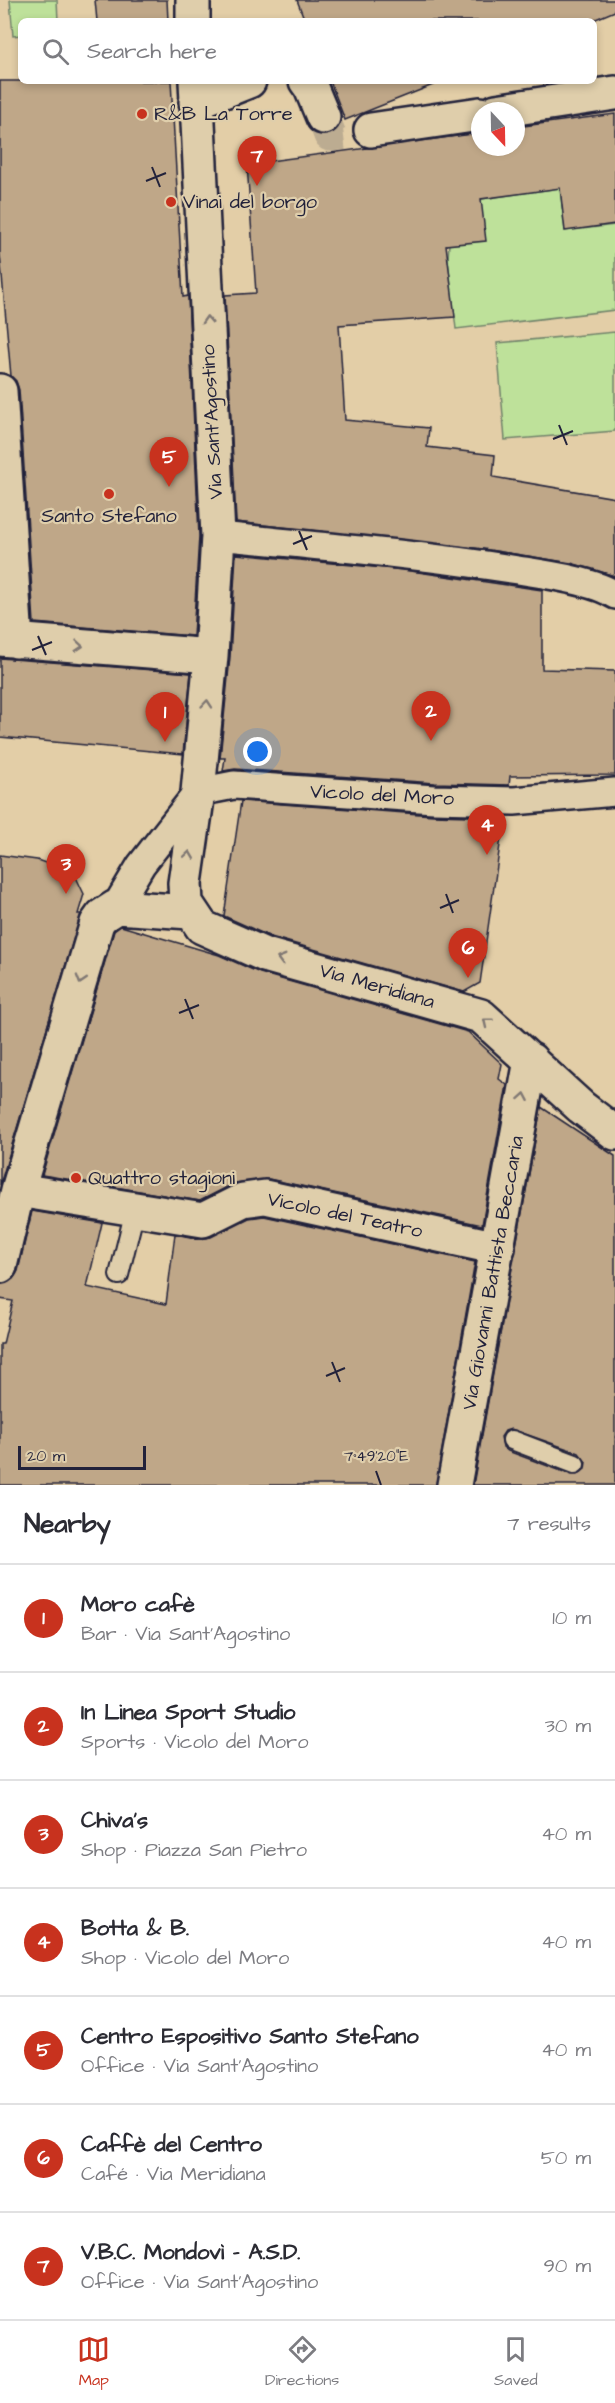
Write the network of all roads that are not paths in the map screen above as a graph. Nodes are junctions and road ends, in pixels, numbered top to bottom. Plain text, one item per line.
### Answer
1 (193, 0) edge
2 (193, 18) edge
3 (235, 84) edge
4 (308, 84) edge
5 (196, 92) edge
6 (615, 93) edge
7 (525, 107) edge
8 (471, 115) edge
9 (323, 117) tunnel mouth
10 (371, 130) tunnel mouth
11 (0, 391) edge
12 (218, 536) junction
13 (615, 595) edge
14 (8, 640) edge
15 (211, 656) junction
16 (199, 777) junction
17 (615, 792) edge
18 (107, 915) junction
19 (201, 922) junction
20 (531, 1060) junction
21 (613, 1132) edge
22 (18, 1190) junction
23 (135, 1209) junction
24 (498, 1248) junction
25 (0, 1266) edge
26 (119, 1275) dead end
27 (512, 1440) dead end
28 (575, 1464) dead end
29 (454, 1485) edge

1 - 2 street
3 - 5 street
4 - 9 street
12 -> 5 street, Via Sant'Agostino
6 - 7 street
8 - 10 street
11 - 14 street
12 - 13 street
12 - 15 street, Via Sant'Agostino
14 -> 15 street
16 -> 15 street, Via Sant'Agostino
16 - 17 street, Vicolo del Moro
16 - 18 street
19 -> 16 street, Via Sant'Agostino
18 - 19 street, Via Meridiana
18 -> 22 street
20 -> 19 street, Via Meridiana
20 - 21 street, Via Meridiana
24 -> 20 street, Via Giovanni Battista Beccaria
22 - 23 street, Vicolo del Teatro
22 - 25 street
23 - 24 street, Vicolo del Teatro
23 - 26 lane
24 - 29 street, Via Giovanni Battista Beccaria
27 - 28 lane

